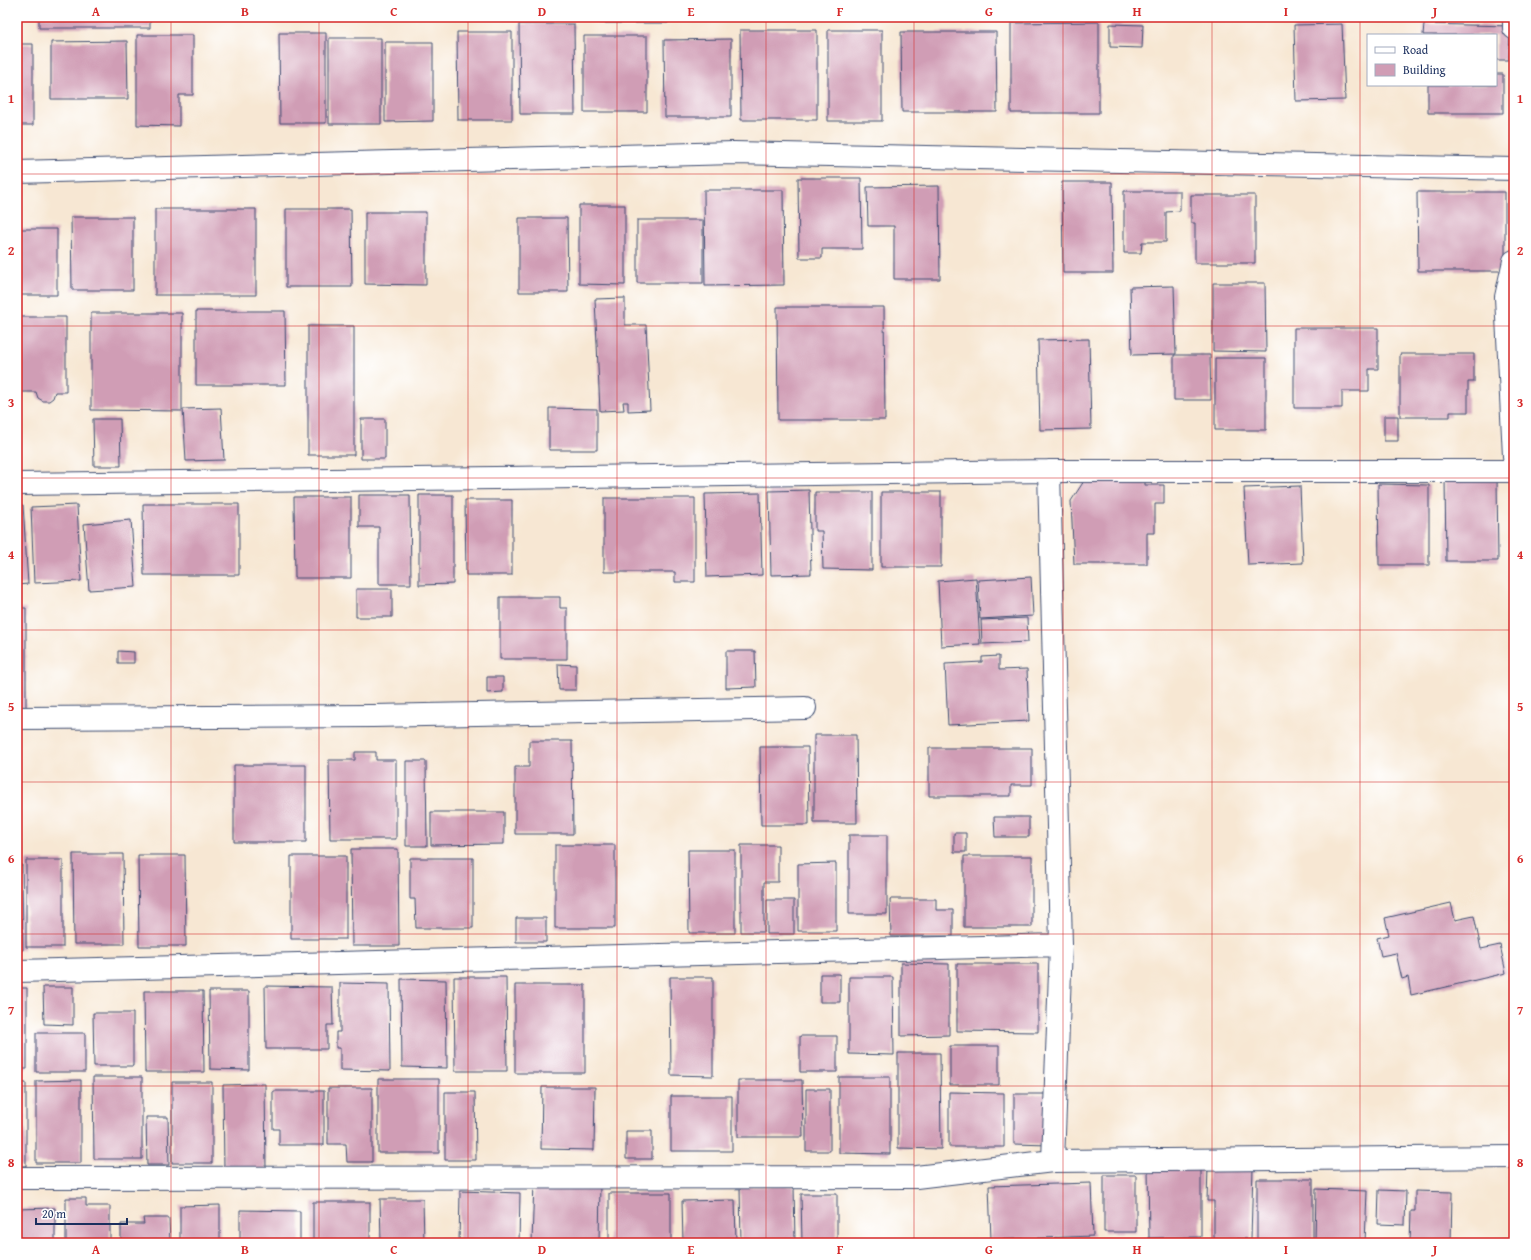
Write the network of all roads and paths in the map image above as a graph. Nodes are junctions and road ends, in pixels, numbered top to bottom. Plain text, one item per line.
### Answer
1 (1514, 17) edge
2 (1514, 28) edge
3 (1514, 169) edge
4 (17, 172) edge
5 (1514, 262) edge
6 (1514, 456) edge
7 (1049, 471) junction
8 (1514, 471) edge
9 (17, 484) edge
10 (805, 708) dead end
11 (17, 718) edge
12 (1060, 945) junction
13 (17, 971) edge
14 (1514, 1157) edge
15 (1053, 1161) junction
16 (17, 1178) edge

1 - 2 street
3 - 4 street
5 - 6 street
7 - 8 street
7 - 9 street
7 - 12 street
10 - 11 street
12 - 13 street
12 - 15 street
14 - 15 street
15 - 16 street

